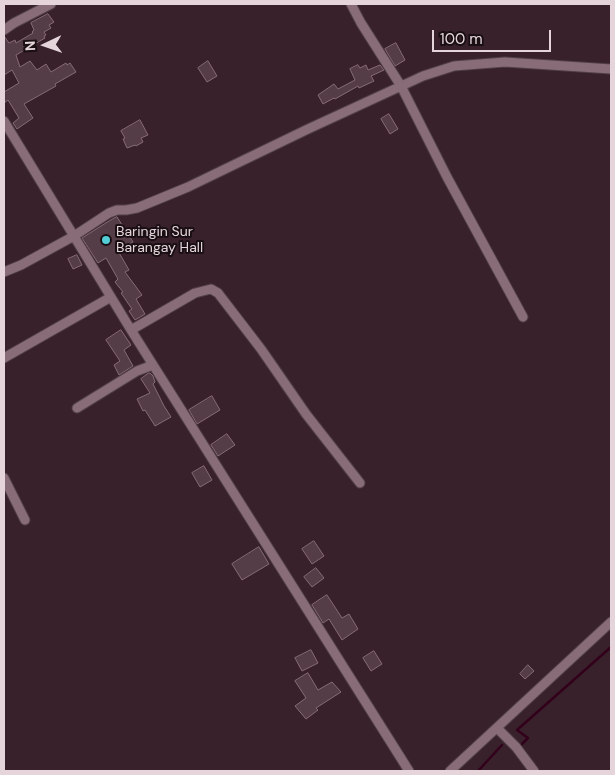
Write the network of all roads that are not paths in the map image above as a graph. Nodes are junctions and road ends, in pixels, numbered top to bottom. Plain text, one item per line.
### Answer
1 (51, 4) edge
2 (351, 4) edge
3 (4, 30) edge
4 (611, 69) edge
5 (401, 86) junction
6 (4, 121) edge
7 (74, 236) junction
8 (4, 272) edge
9 (111, 297) junction
10 (523, 317) dead end
11 (130, 330) junction
12 (4, 358) edge
13 (153, 365) junction
14 (77, 408) dead end
15 (4, 478) edge
16 (360, 483) dead end
17 (25, 520) dead end
18 (611, 622) edge
19 (497, 728) junction
20 (410, 771) edge
21 (450, 771) edge
22 (534, 771) edge

1 - 3 street
2 - 5 street
4 - 5 street
5 - 7 street
5 - 10 street
6 - 7 street
7 - 8 street
7 - 9 street
9 - 11 street
9 - 12 street
11 - 13 street
11 - 16 street
13 - 14 street
13 - 20 street
15 - 17 street
18 - 19 street
19 - 21 street
19 - 22 street

